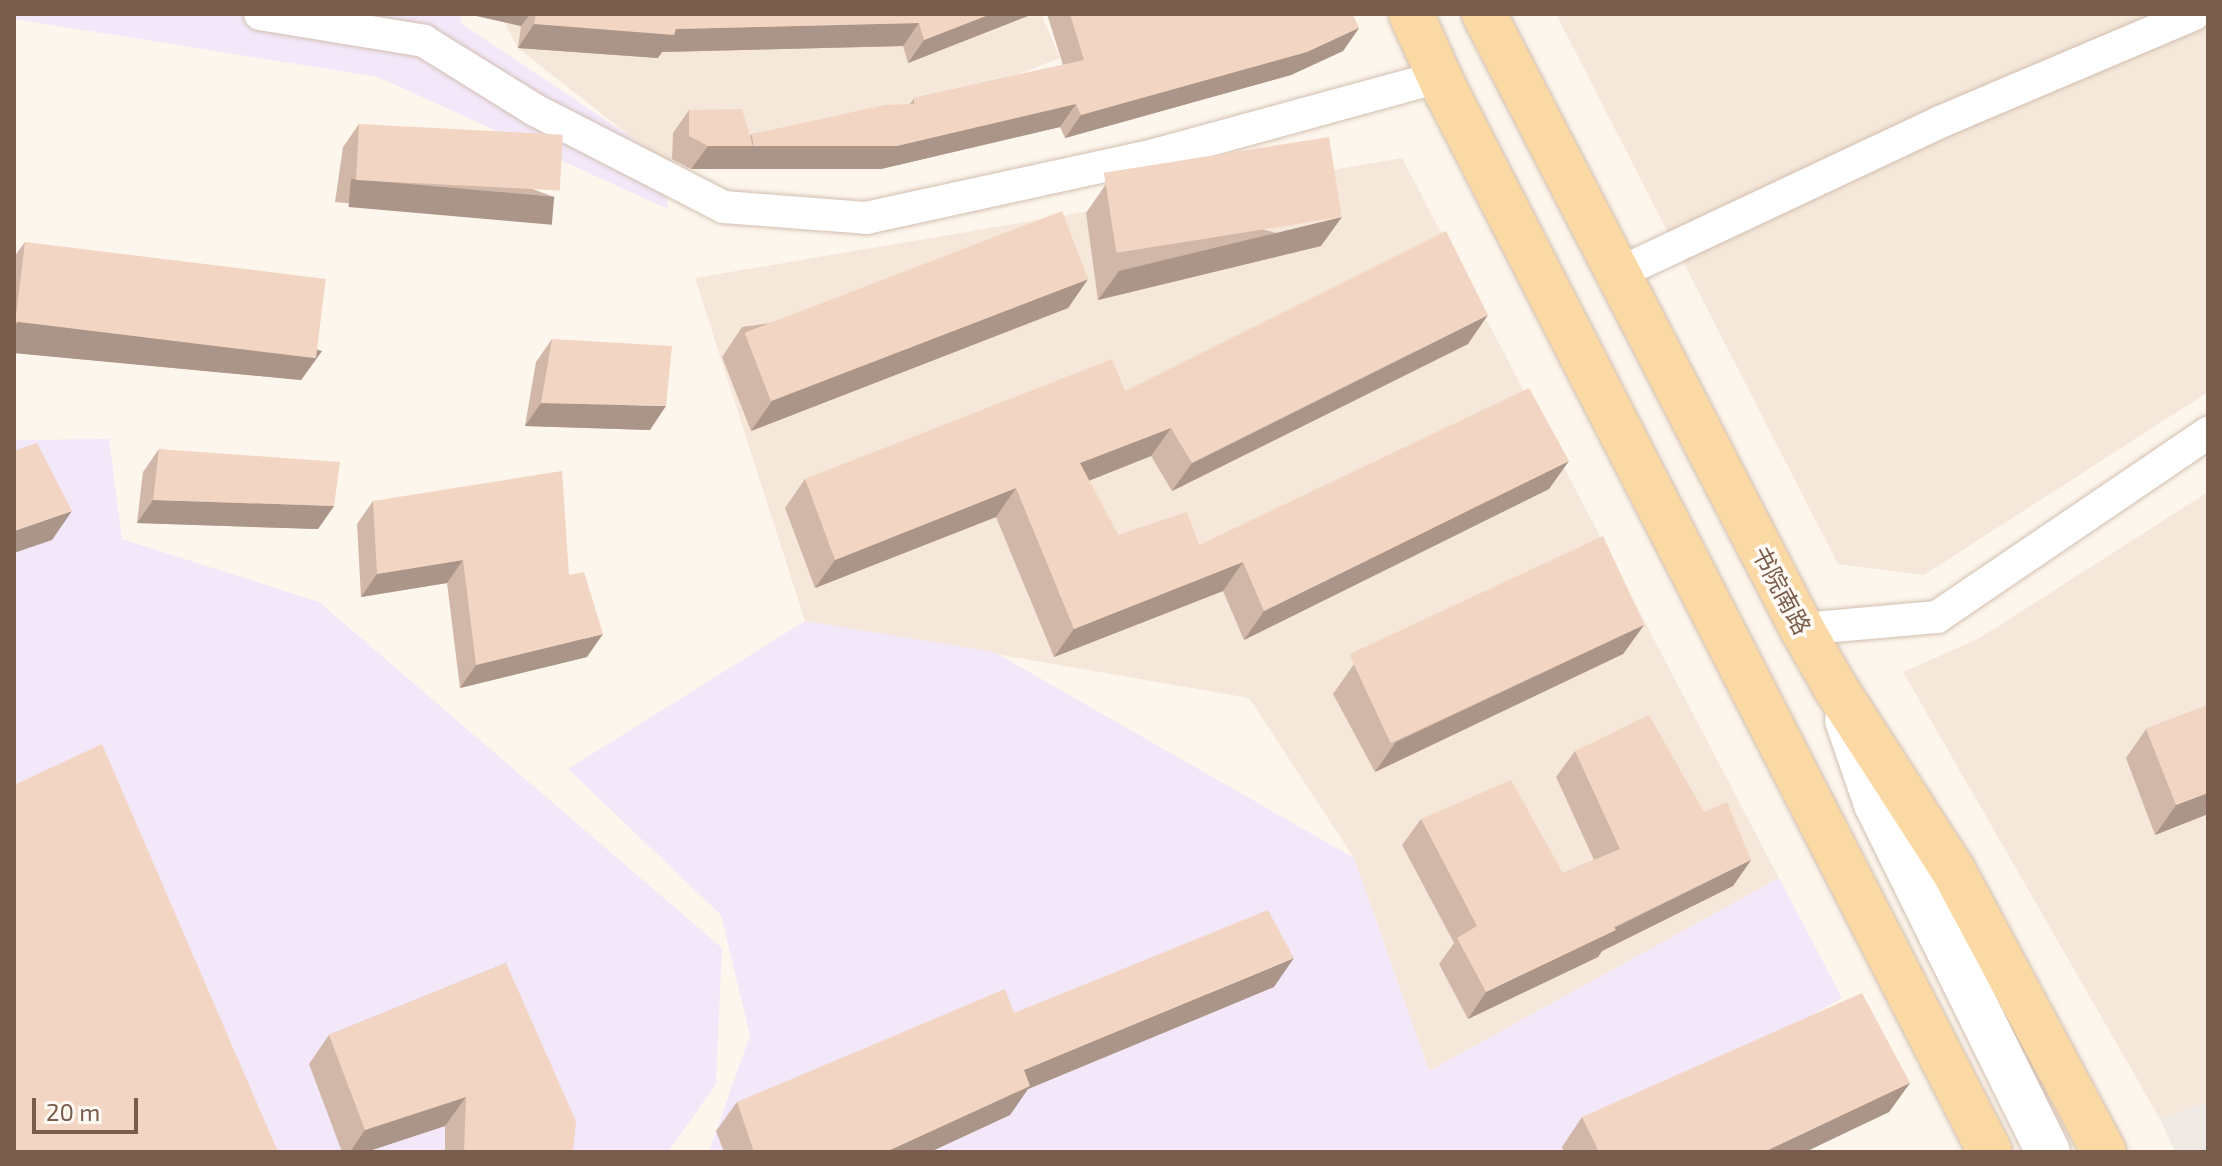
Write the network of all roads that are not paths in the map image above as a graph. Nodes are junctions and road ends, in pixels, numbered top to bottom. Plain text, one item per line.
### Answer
1 (260, 14) edge
2 (1411, 14) edge
3 (1484, 14) edge
4 (2194, 14) edge
5 (424, 28) edge
6 (1440, 77) junction
7 (1617, 274) junction
8 (2208, 433) edge
9 (1802, 629) junction
10 (1835, 687) junction
11 (1990, 1152) edge
12 (2048, 1152) edge
13 (2104, 1152) edge

1 - 5 street
2 - 6 main road
3 - 7 main road, 书院南路
4 - 7 street
5 - 6 street
6 - 11 main road
7 - 9 main road, 书院南路
8 - 9 street
9 - 10 main road, 书院南路
10 - 12 main road
10 - 13 main road, 书院南路

